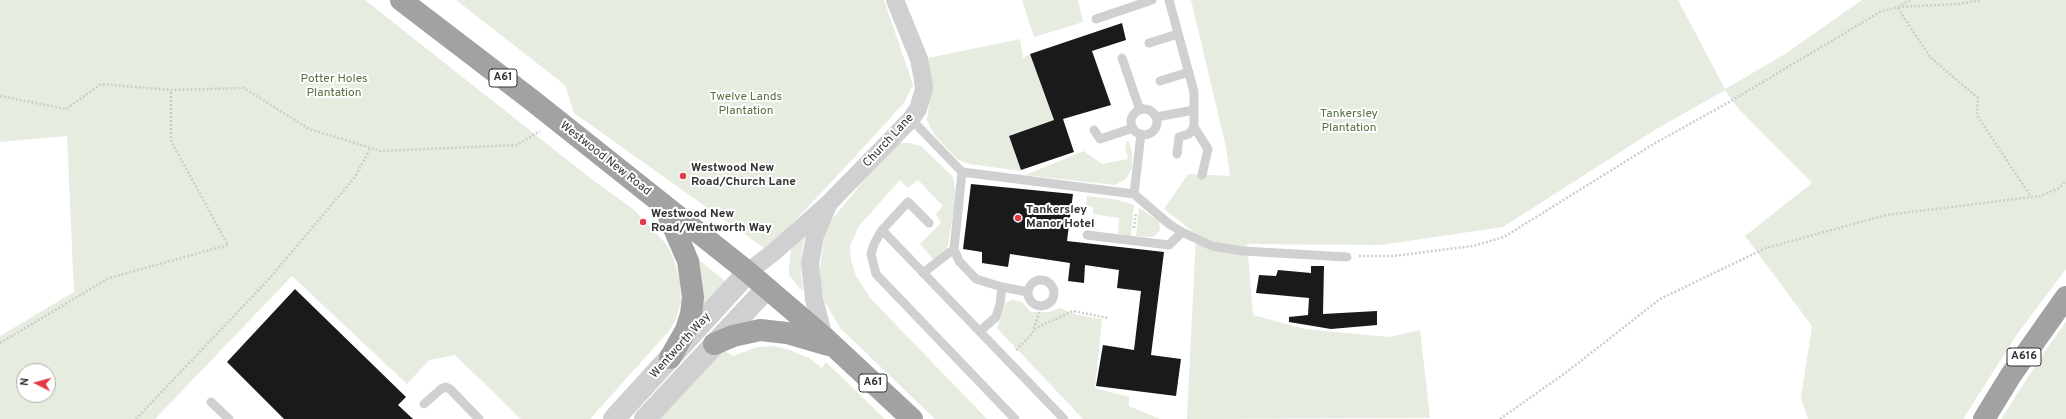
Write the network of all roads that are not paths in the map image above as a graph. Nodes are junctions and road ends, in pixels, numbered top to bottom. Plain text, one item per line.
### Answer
1 (401, 0) edge
2 (895, 0) edge
3 (1152, 0) edge
4 (1169, 0) edge
5 (1096, 19) dead end
6 (1178, 34) junction
7 (1149, 42) dead end
8 (1122, 58) dead end
9 (1189, 72) junction
10 (1160, 81) dead end
11 (1140, 110) junction
12 (1194, 110) junction
13 (1156, 117) junction
14 (911, 119) junction
15 (1194, 127) junction
16 (1133, 128) junction
17 (1094, 130) dead end
18 (1141, 134) junction
19 (1177, 154) dead end
20 (962, 172) junction
21 (1202, 175) dead end
22 (1136, 196) junction
23 (829, 203) junction
24 (665, 206) junction
25 (929, 223) dead end
26 (882, 230) junction
27 (1182, 232) junction
28 (1087, 235) dead end
29 (954, 249) junction
30 (1347, 256) road end
31 (748, 272) junction
32 (923, 273) junction
33 (1002, 287) junction
34 (767, 288) junction
35 (1028, 292) junction
36 (2066, 297) edge
37 (980, 331) junction
38 (829, 342) junction
39 (714, 344) junction
40 (670, 358) junction
41 (211, 402) dead end
42 (424, 404) dead end
43 (229, 419) edge
44 (479, 419) edge
45 (614, 419) edge
46 (645, 419) edge
47 (912, 419) edge
48 (1015, 419) edge
49 (1064, 419) edge
50 (1984, 419) edge

1 - 24 highway, Westwood New Road / A61
2 - 14 street, Church Lane
3 - 5 lane
4 - 6 lane
6 - 7 lane
6 - 9 lane
8 - 11 lane
9 - 10 lane
9 - 12 lane
11 - 13 lane
11 - 16 lane
12 - 13 lane
12 - 15 lane
13 - 18 lane
14 - 20 lane
14 - 23 street, Church Lane
15 - 19 lane
15 - 21 lane
16 - 17 lane
16 - 18 lane
18 - 22 lane
20 - 22 lane
20 - 29 lane
22 - 27 lane
23 - 31 street, Church Lane
23 - 38 street, Church Lane
24 - 31 highway, Westwood New Road / A61
24 - 40 highway
25 - 26 lane
26 - 32 lane
26 - 48 lane
27 - 28 lane
27 - 30 lane
29 - 32 lane
29 - 33 lane
31 - 34 highway, Westwood New Road / A61
31 - 40 street, Wentworth Way
32 - 37 lane
33 - 35 lane
33 - 37 lane
34 - 38 highway, Westwood New Road / A61
34 - 39 street, Wentworth Way
35 - 35 lane
36 - 50 highway, A616
37 - 49 lane
38 - 39 highway
38 - 47 highway, Westwood New Road / A61
39 - 46 street, Wentworth Way
40 - 45 street, Wentworth Way
41 - 43 lane
42 - 44 lane

